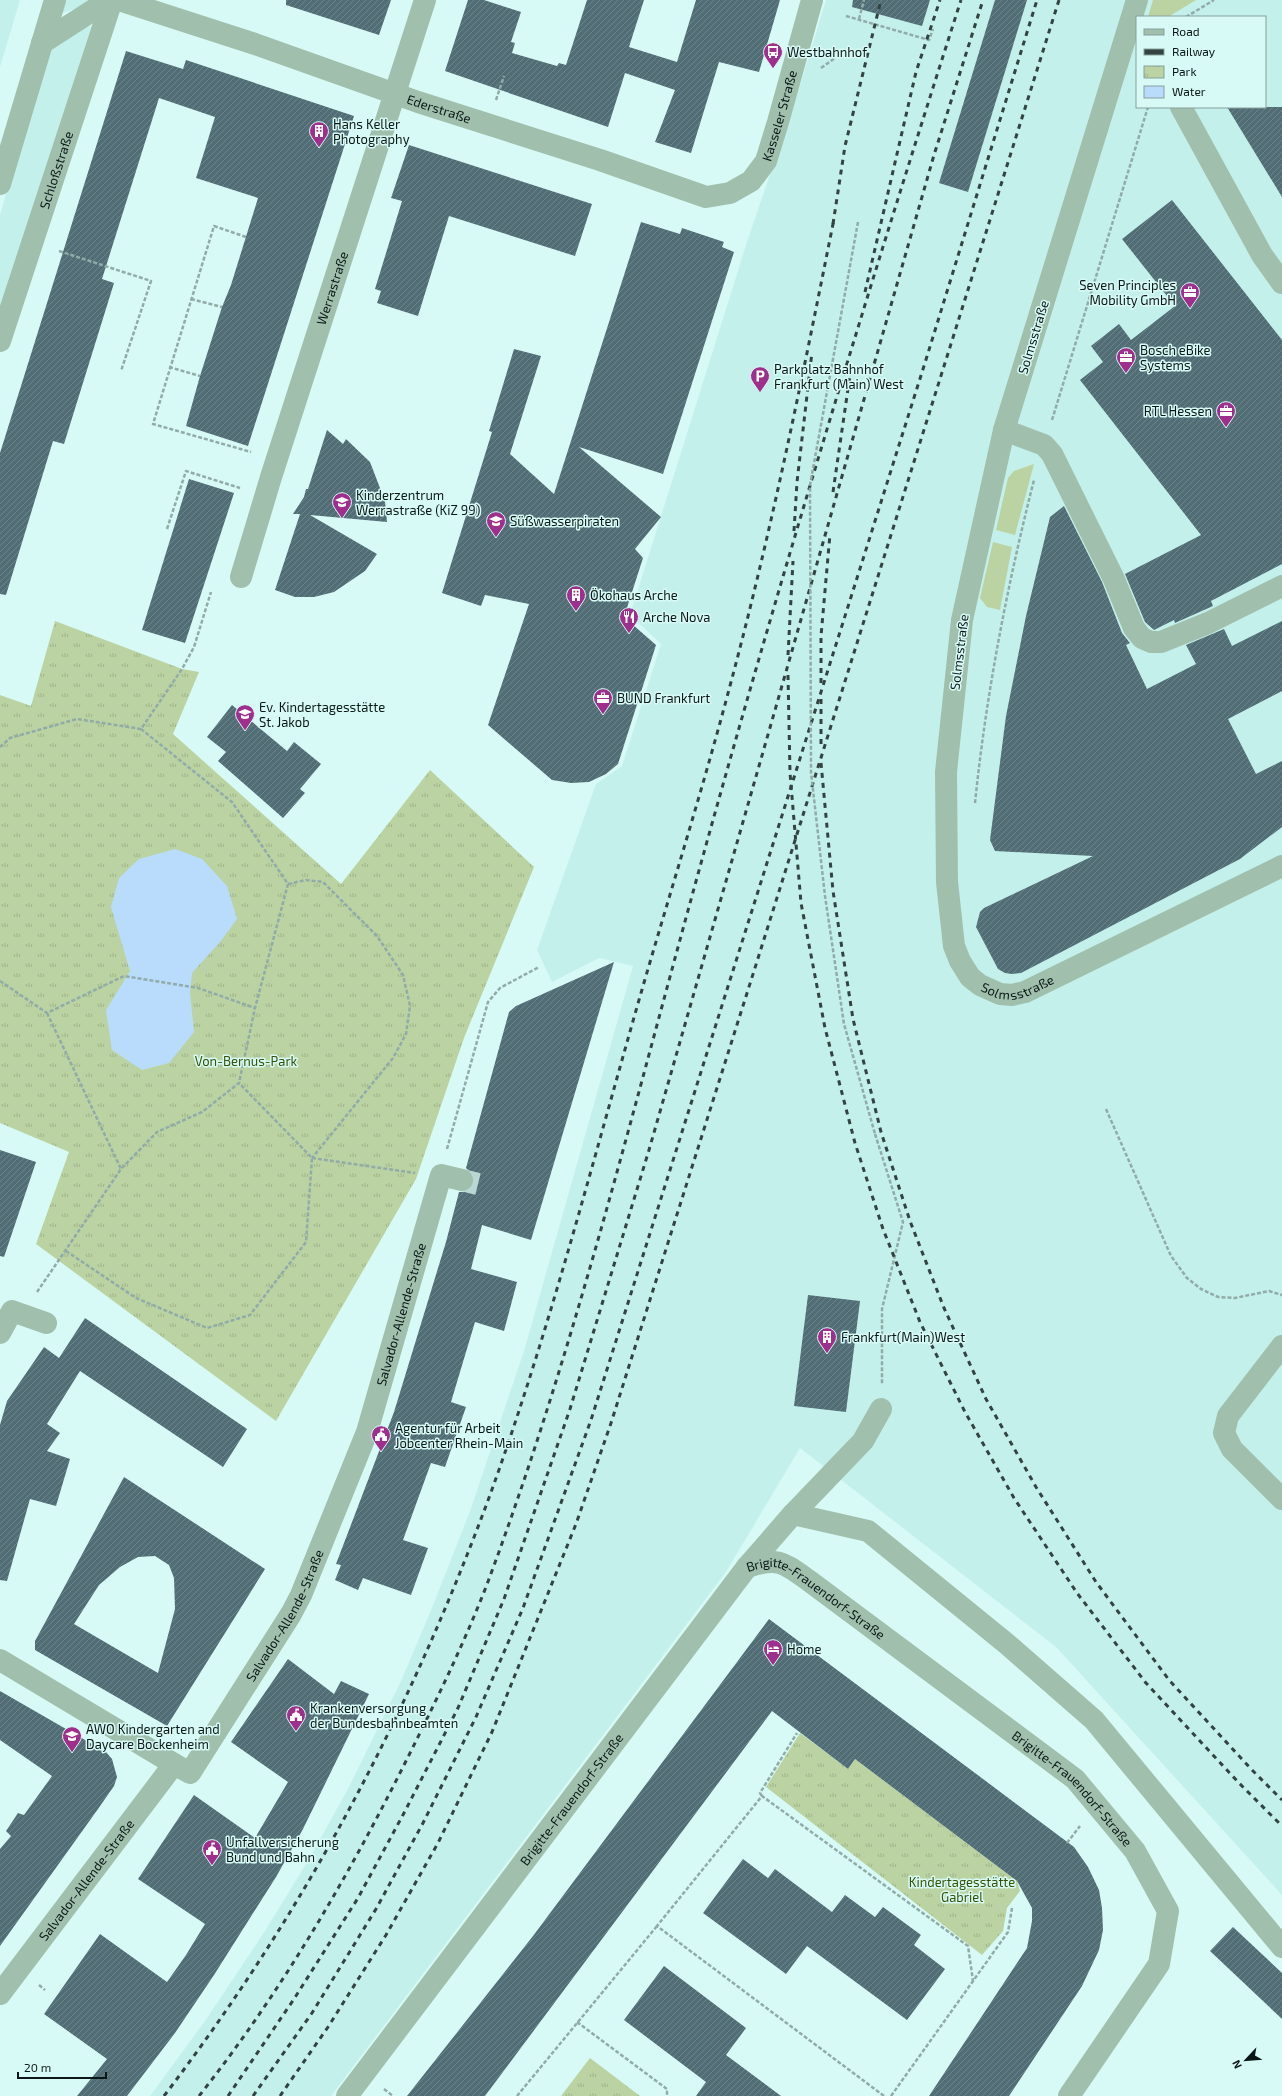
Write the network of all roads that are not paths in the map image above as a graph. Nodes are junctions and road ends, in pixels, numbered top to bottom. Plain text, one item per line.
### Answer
1 (55, 0) edge
2 (111, 0) edge
3 (119, 0) edge
4 (425, 0) edge
5 (812, 0) edge
6 (1137, 0) edge
7 (42, 43) junction
8 (1129, 49) edge
9 (394, 94) junction
10 (1182, 108) edge
11 (0, 184) edge
12 (730, 193) joint
13 (1282, 283) edge
14 (0, 340) edge
15 (1004, 430) junction
16 (241, 577) dead end
17 (1282, 586) edge
18 (1282, 866) edge
19 (462, 1180) tunnel mouth
20 (46, 1323) dead end
21 (0, 1333) edge
22 (1282, 1346) edge
23 (881, 1409) road end
24 (1282, 1500) edge
25 (793, 1514) junction
26 (747, 1567) junction
27 (0, 1660) edge
28 (174, 1764) junction
29 (1282, 1947) edge
30 (0, 1994) edge
31 (347, 2096) edge
32 (1069, 2096) edge

1 - 7 street
2 - 7 street, Schloßstraße
2 - 14 street, Schloßstraße
3 - 9 street, Ederstraße
4 - 9 street, Werrastraße
5 - 12 street, Kasseler Straße
6 - 8 street, Solmsstraße
7 - 11 street
8 - 15 street, Solmsstraße
9 - 12 street, Ederstraße
9 - 16 street, Werrastraße
10 - 13 street
15 - 17 street
15 - 18 street, Solmsstraße
19 - 28 street, Salvador-Allende-Straße
20 - 21 street
22 - 24 street
23 - 25 street
25 - 26 street
25 - 29 street
26 - 31 street, Brigitte-Frauendorf-Straße
26 - 32 street, Brigitte-Frauendorf-Straße
27 - 28 street
28 - 30 street, Salvador-Allende-Straße

